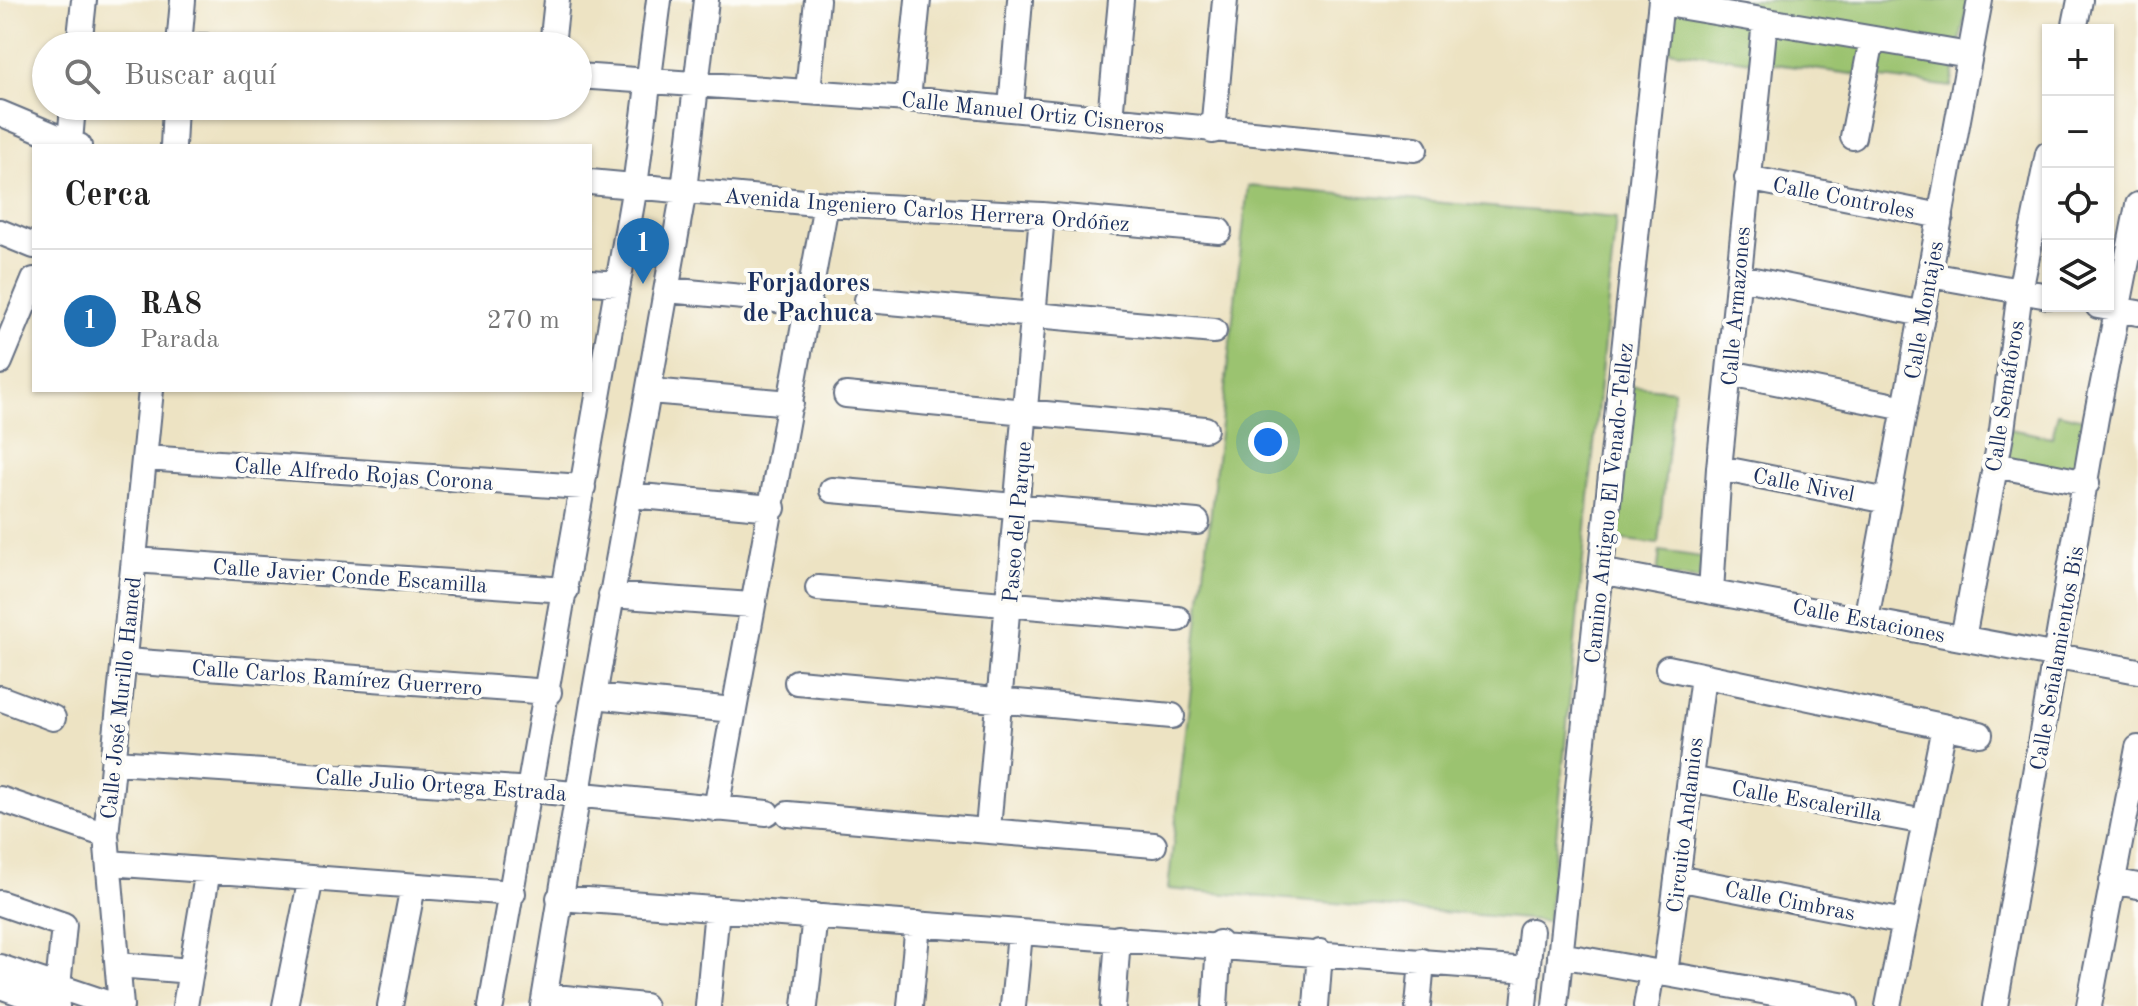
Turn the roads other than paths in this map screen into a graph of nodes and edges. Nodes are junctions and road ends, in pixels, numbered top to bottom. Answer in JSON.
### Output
{"nodes":[{"id":1,"x":84,"y":0,"type":"edge"},
{"id":2,"x":183,"y":0,"type":"edge"},
{"id":3,"x":557,"y":0,"type":"edge"},
{"id":4,"x":659,"y":0,"type":"edge"},
{"id":5,"x":706,"y":0,"type":"edge"},
{"id":6,"x":817,"y":0,"type":"edge"},
{"id":7,"x":918,"y":0,"type":"edge"},
{"id":8,"x":1020,"y":0,"type":"edge"},
{"id":9,"x":1121,"y":0,"type":"edge"},
{"id":10,"x":1225,"y":0,"type":"edge"},
{"id":11,"x":1980,"y":0,"type":"edge"},
{"id":12,"x":2080,"y":0,"type":"edge"},
{"id":13,"x":1661,"y":2,"type":"edge"},
{"id":14,"x":1765,"y":21,"type":"junction"},
{"id":15,"x":2075,"y":24,"type":"edge"},
{"id":16,"x":81,"y":32,"type":"edge"},
{"id":17,"x":180,"y":32,"type":"edge"},
{"id":18,"x":554,"y":32,"type":"edge"},
{"id":19,"x":1872,"y":39,"type":"junction"},
{"id":20,"x":1969,"y":55,"type":"junction"},
{"id":21,"x":592,"y":77,"type":"edge"},
{"id":22,"x":651,"y":81,"type":"junction"},
{"id":23,"x":698,"y":84,"type":"junction"},
{"id":24,"x":808,"y":91,"type":"junction"},
{"id":25,"x":908,"y":99,"type":"junction"},
{"id":26,"x":1011,"y":108,"type":"junction"},
{"id":27,"x":0,"y":113,"type":"edge"},
{"id":28,"x":1110,"y":118,"type":"junction"},
{"id":29,"x":74,"y":120,"type":"edge"},
{"id":30,"x":174,"y":120,"type":"edge"},
{"id":31,"x":1213,"y":131,"type":"junction"},
{"id":32,"x":1853,"y":137,"type":"dead end"},
{"id":33,"x":75,"y":144,"type":"edge"},
{"id":34,"x":173,"y":144,"type":"edge"},
{"id":35,"x":1415,"y":149,"type":"dead end"},
{"id":36,"x":2045,"y":168,"type":"edge"},
{"id":37,"x":1747,"y":178,"type":"junction"},
{"id":38,"x":592,"y":182,"type":"edge"},
{"id":39,"x":635,"y":186,"type":"junction"},
{"id":40,"x":684,"y":190,"type":"junction"},
{"id":41,"x":826,"y":204,"type":"junction"},
{"id":42,"x":2138,"y":205,"type":"edge"},
{"id":43,"x":1042,"y":215,"type":"junction"},
{"id":44,"x":1941,"y":216,"type":"junction"},
{"id":45,"x":1219,"y":231,"type":"dead end"},
{"id":46,"x":0,"y":232,"type":"edge"},
{"id":47,"x":32,"y":245,"type":"edge"},
{"id":48,"x":1930,"y":275,"type":"junction"},
{"id":49,"x":1739,"y":277,"type":"junction"},
{"id":50,"x":592,"y":282,"type":"edge"},
{"id":51,"x":32,"y":284,"type":"edge"},
{"id":52,"x":618,"y":284,"type":"junction"},
{"id":53,"x":667,"y":290,"type":"junction"},
{"id":54,"x":2020,"y":291,"type":"junction"},
{"id":55,"x":2042,"y":295,"type":"edge"},
{"id":56,"x":867,"y":300,"type":"dead end"},
{"id":57,"x":809,"y":303,"type":"junction"},
{"id":58,"x":2118,"y":310,"type":"edge"},
{"id":59,"x":1033,"y":313,"type":"junction"},
{"id":60,"x":1923,"y":314,"type":"junction"},
{"id":61,"x":1214,"y":331,"type":"dead end"},
{"id":62,"x":1,"y":354,"type":"edge"},
{"id":63,"x":1730,"y":373,"type":"junction"},
{"id":64,"x":595,"y":389,"type":"edge"},
{"id":65,"x":650,"y":391,"type":"junction"},
{"id":66,"x":151,"y":392,"type":"edge"},
{"id":67,"x":846,"y":395,"type":"dead end"},
{"id":68,"x":791,"y":403,"type":"junction"},
{"id":69,"x":1905,"y":408,"type":"junction"},
{"id":70,"x":1025,"y":409,"type":"junction"},
{"id":71,"x":1205,"y":429,"type":"dead end"},
{"id":72,"x":145,"y":458,"type":"junction"},
{"id":73,"x":1995,"y":465,"type":"junction"},
{"id":74,"x":1719,"y":468,"type":"junction"},
{"id":75,"x":2087,"y":483,"type":"junction"},
{"id":76,"x":583,"y":487,"type":"junction"},
{"id":77,"x":832,"y":490,"type":"dead end"},
{"id":78,"x":630,"y":495,"type":"junction"},
{"id":79,"x":1888,"y":501,"type":"junction"},
{"id":80,"x":1018,"y":506,"type":"junction"},
{"id":81,"x":773,"y":508,"type":"junction"},
{"id":82,"x":1197,"y":522,"type":"dead end"},
{"id":83,"x":134,"y":560,"type":"junction"},
{"id":84,"x":1600,"y":571,"type":"junction"},
{"id":85,"x":818,"y":588,"type":"dead end"},
{"id":86,"x":566,"y":590,"type":"junction"},
{"id":87,"x":1711,"y":591,"type":"junction"},
{"id":88,"x":611,"y":595,"type":"junction"},
{"id":89,"x":1009,"y":604,"type":"junction"},
{"id":90,"x":751,"y":605,"type":"junction"},
{"id":91,"x":1178,"y":619,"type":"dead end"},
{"id":92,"x":1866,"y":620,"type":"junction"},
{"id":93,"x":1963,"y":638,"type":"junction"},
{"id":94,"x":2056,"y":655,"type":"junction"},
{"id":95,"x":126,"y":661,"type":"junction"},
{"id":96,"x":1668,"y":668,"type":"dead end"},
{"id":97,"x":2138,"y":671,"type":"edge"},
{"id":98,"x":1703,"y":676,"type":"junction"},
{"id":99,"x":797,"y":682,"type":"dead end"},
{"id":100,"x":549,"y":692,"type":"junction"},
{"id":101,"x":594,"y":696,"type":"junction"},
{"id":102,"x":0,"y":698,"type":"edge"},
{"id":103,"x":1000,"y":701,"type":"junction"},
{"id":104,"x":733,"y":710,"type":"junction"},
{"id":105,"x":1172,"y":716,"type":"dead end"},
{"id":106,"x":53,"y":718,"type":"dead end"},
{"id":107,"x":1944,"y":727,"type":"junction"},
{"id":108,"x":1980,"y":734,"type":"dead end"},
{"id":109,"x":2138,"y":748,"type":"edge"},
{"id":110,"x":115,"y":762,"type":"junction"},
{"id":111,"x":1690,"y":779,"type":"junction"},
{"id":112,"x":2134,"y":787,"type":"edge"},
{"id":113,"x":532,"y":790,"type":"junction"},
{"id":114,"x":578,"y":794,"type":"junction"},
{"id":115,"x":0,"y":799,"type":"edge"},
{"id":116,"x":716,"y":809,"type":"junction"},
{"id":117,"x":1925,"y":822,"type":"junction"},
{"id":118,"x":988,"y":829,"type":"junction"},
{"id":119,"x":106,"y":835,"type":"junction"},
{"id":120,"x":1154,"y":845,"type":"dead end"},
{"id":121,"x":109,"y":863,"type":"junction"},
{"id":122,"x":208,"y":870,"type":"junction"},
{"id":123,"x":311,"y":878,"type":"junction"},
{"id":124,"x":1677,"y":878,"type":"junction"},
{"id":125,"x":2112,"y":881,"type":"junction"},
{"id":126,"x":413,"y":886,"type":"junction"},
{"id":127,"x":2138,"y":886,"type":"edge"},
{"id":128,"x":513,"y":893,"type":"junction"},
{"id":129,"x":559,"y":898,"type":"junction"},
{"id":130,"x":0,"y":903,"type":"edge"},
{"id":131,"x":717,"y":909,"type":"junction"},
{"id":132,"x":815,"y":916,"type":"junction"},
{"id":133,"x":1904,"y":922,"type":"junction"},
{"id":134,"x":918,"y":924,"type":"junction"},
{"id":135,"x":1531,"y":931,"type":"dead end"},
{"id":136,"x":1020,"y":933,"type":"junction"},
{"id":137,"x":1118,"y":938,"type":"junction"},
{"id":138,"x":1219,"y":943,"type":"junction"},
{"id":139,"x":1320,"y":952,"type":"junction"},
{"id":140,"x":1560,"y":955,"type":"junction"},
{"id":141,"x":1422,"y":961,"type":"junction"},
{"id":142,"x":118,"y":965,"type":"junction"},
{"id":143,"x":0,"y":967,"type":"edge"},
{"id":144,"x":1528,"y":970,"type":"junction"},
{"id":145,"x":191,"y":971,"type":"junction"},
{"id":146,"x":1659,"y":973,"type":"junction"},
{"id":147,"x":0,"y":986,"type":"edge"},
{"id":148,"x":1751,"y":998,"type":"edge"},
{"id":149,"x":55,"y":1001,"type":"edge"},
{"id":150,"x":544,"y":1001,"type":"edge"},
{"id":151,"x":118,"y":1006,"type":"edge"},
{"id":152,"x":185,"y":1006,"type":"edge"},
{"id":153,"x":285,"y":1006,"type":"edge"},
{"id":154,"x":390,"y":1006,"type":"edge"},
{"id":155,"x":491,"y":1006,"type":"edge"},
{"id":156,"x":644,"y":1006,"type":"edge"},
{"id":157,"x":708,"y":1006,"type":"edge"},
{"id":158,"x":805,"y":1006,"type":"edge"},
{"id":159,"x":910,"y":1006,"type":"edge"},
{"id":160,"x":1013,"y":1006,"type":"edge"},
{"id":161,"x":1113,"y":1006,"type":"edge"},
{"id":162,"x":1215,"y":1006,"type":"edge"},
{"id":163,"x":1316,"y":1006,"type":"edge"},
{"id":164,"x":1418,"y":1006,"type":"edge"},
{"id":165,"x":1524,"y":1006,"type":"edge"},
{"id":166,"x":1555,"y":1006,"type":"edge"},
{"id":167,"x":1646,"y":1006,"type":"edge"},
{"id":168,"x":1846,"y":1006,"type":"edge"},
{"id":169,"x":1888,"y":1006,"type":"edge"},
{"id":170,"x":1995,"y":1006,"type":"edge"},
{"id":171,"x":2089,"y":1006,"type":"edge"}],
"edges":[{"from":1,"to":16,"type":"street"},
{"from":2,"to":17,"type":"street"},
{"from":3,"to":18,"type":"street"},
{"from":4,"to":22,"type":"street"},
{"from":5,"to":23,"type":"street"},
{"from":6,"to":24,"type":"street"},
{"from":7,"to":25,"type":"street"},
{"from":8,"to":26,"type":"street"},
{"from":9,"to":28,"type":"street"},
{"from":10,"to":31,"type":"street"},
{"from":11,"to":20,"type":"street","name":"Calle Montajes"},
{"from":12,"to":15,"type":"street"},
{"from":13,"to":14,"type":"street"},
{"from":13,"to":84,"type":"street","name":"Camino Antiguo El Venado-Tellez"},
{"from":14,"to":19,"type":"street"},
{"from":14,"to":37,"type":"street","name":"Calle Armazones"},
{"from":19,"to":20,"type":"street"},
{"from":19,"to":32,"type":"street"},
{"from":20,"to":44,"type":"street","name":"Calle Montajes"},
{"from":21,"to":22,"type":"street","name":"Calle Manuel Ortiz Cisneros"},
{"from":22,"to":23,"type":"street","name":"Calle Manuel Ortiz Cisneros"},
{"from":22,"to":39,"type":"street"},
{"from":23,"to":24,"type":"street","name":"Calle Manuel Ortiz Cisneros"},
{"from":23,"to":40,"type":"street"},
{"from":24,"to":25,"type":"street","name":"Calle Manuel Ortiz Cisneros"},
{"from":25,"to":26,"type":"street","name":"Calle Manuel Ortiz Cisneros"},
{"from":26,"to":28,"type":"street","name":"Calle Manuel Ortiz Cisneros"},
{"from":27,"to":33,"type":"street"},
{"from":28,"to":31,"type":"street","name":"Calle Manuel Ortiz Cisneros"},
{"from":29,"to":33,"type":"street"},
{"from":30,"to":34,"type":"street"},
{"from":31,"to":35,"type":"street","name":"Calle Manuel Ortiz Cisneros"},
{"from":36,"to":54,"type":"street","name":"Calle Semáforos"},
{"from":37,"to":44,"type":"street","name":"Calle Controles"},
{"from":37,"to":49,"type":"street","name":"Calle Armazones"},
{"from":38,"to":39,"type":"street","name":"Avenida Ingeniero Carlos Herrera Ordóñez"},
{"from":39,"to":40,"type":"street","name":"Avenida Ingeniero Carlos Herrera Ordóñez"},
{"from":39,"to":52,"type":"street"},
{"from":40,"to":41,"type":"street","name":"Avenida Ingeniero Carlos Herrera Ordóñez"},
{"from":40,"to":53,"type":"street"},
{"from":41,"to":43,"type":"street","name":"Avenida Ingeniero Carlos Herrera Ordóñez"},
{"from":41,"to":57,"type":"street"},
{"from":42,"to":58,"type":"street","name":"Calle Señalamientos Bis"},
{"from":43,"to":45,"type":"street","name":"Avenida Ingeniero Carlos Herrera Ordóñez"},
{"from":43,"to":59,"type":"street","name":"Paseo del Parque"},
{"from":44,"to":48,"type":"street","name":"Calle Montajes"},
{"from":46,"to":47,"type":"street"},
{"from":48,"to":54,"type":"street"},
{"from":48,"to":60,"type":"street","name":"Calle Montajes"},
{"from":49,"to":60,"type":"street"},
{"from":49,"to":63,"type":"street","name":"Calle Armazones"},
{"from":50,"to":52,"type":"street"},
{"from":51,"to":62,"type":"street"},
{"from":52,"to":64,"type":"street"},
{"from":53,"to":57,"type":"street"},
{"from":53,"to":65,"type":"street"},
{"from":54,"to":55,"type":"street"},
{"from":54,"to":73,"type":"street","name":"Calle Semáforos"},
{"from":56,"to":59,"type":"street"},
{"from":57,"to":68,"type":"street"},
{"from":58,"to":75,"type":"street","name":"Calle Señalamientos Bis"},
{"from":59,"to":61,"type":"street"},
{"from":59,"to":70,"type":"street","name":"Paseo del Parque"},
{"from":60,"to":69,"type":"street","name":"Calle Montajes"},
{"from":63,"to":69,"type":"street"},
{"from":63,"to":74,"type":"street","name":"Calle Armazones"},
{"from":64,"to":76,"type":"street"},
{"from":65,"to":68,"type":"street"},
{"from":65,"to":78,"type":"street"},
{"from":66,"to":72,"type":"street","name":"Calle José Murillo Hamed"},
{"from":67,"to":70,"type":"street"},
{"from":68,"to":81,"type":"street"},
{"from":69,"to":79,"type":"street","name":"Calle Montajes"},
{"from":70,"to":71,"type":"street"},
{"from":70,"to":80,"type":"street","name":"Paseo del Parque"},
{"from":72,"to":76,"type":"street","name":"Calle Alfredo Rojas Corona"},
{"from":72,"to":83,"type":"street","name":"Calle José Murillo Hamed"},
{"from":73,"to":75,"type":"street"},
{"from":73,"to":93,"type":"street","name":"Calle Semáforos"},
{"from":74,"to":79,"type":"street","name":"Calle Nivel"},
{"from":74,"to":87,"type":"street","name":"Calle Armazones"},
{"from":75,"to":94,"type":"street","name":"Calle Señalamientos Bis"},
{"from":76,"to":86,"type":"street"},
{"from":77,"to":80,"type":"street"},
{"from":78,"to":81,"type":"street"},
{"from":78,"to":88,"type":"street"},
{"from":79,"to":92,"type":"street","name":"Calle Montajes"},
{"from":80,"to":82,"type":"street"},
{"from":80,"to":89,"type":"street","name":"Paseo del Parque"},
{"from":81,"to":90,"type":"street"},
{"from":83,"to":86,"type":"street","name":"Calle Javier Conde Escamilla"},
{"from":83,"to":95,"type":"street","name":"Calle José Murillo Hamed"},
{"from":84,"to":87,"type":"street","name":"Calle Estaciones"},
{"from":84,"to":140,"type":"street","name":"Camino Antiguo El Venado-Tellez"},
{"from":85,"to":89,"type":"street"},
{"from":86,"to":100,"type":"street"},
{"from":87,"to":92,"type":"street","name":"Calle Estaciones"},
{"from":88,"to":90,"type":"street"},
{"from":88,"to":101,"type":"street"},
{"from":89,"to":91,"type":"street"},
{"from":89,"to":103,"type":"street","name":"Paseo del Parque"},
{"from":90,"to":104,"type":"street"},
{"from":92,"to":93,"type":"street","name":"Calle Estaciones"},
{"from":93,"to":94,"type":"street","name":"Calle Estaciones"},
{"from":94,"to":97,"type":"street","name":"Calle Estaciones"},
{"from":94,"to":170,"type":"street","name":"Calle Señalamientos Bis"},
{"from":95,"to":100,"type":"street","name":"Calle Carlos Ramírez Guerrero"},
{"from":95,"to":110,"type":"street","name":"Calle José Murillo Hamed"},
{"from":96,"to":98,"type":"street"},
{"from":98,"to":107,"type":"street"},
{"from":98,"to":111,"type":"street","name":"Circuito Andamios"},
{"from":99,"to":103,"type":"street"},
{"from":100,"to":113,"type":"street"},
{"from":101,"to":104,"type":"street"},
{"from":101,"to":114,"type":"street"},
{"from":102,"to":106,"type":"street"},
{"from":103,"to":105,"type":"street"},
{"from":103,"to":118,"type":"street","name":"Paseo del Parque"},
{"from":104,"to":116,"type":"street"},
{"from":107,"to":108,"type":"street"},
{"from":107,"to":117,"type":"street"},
{"from":109,"to":112,"type":"street"},
{"from":110,"to":113,"type":"street","name":"Calle Julio Ortega Estrada"},
{"from":110,"to":119,"type":"street","name":"Calle José Murillo Hamed"},
{"from":111,"to":117,"type":"street","name":"Calle Escalerilla"},
{"from":111,"to":124,"type":"street","name":"Circuito Andamios"},
{"from":112,"to":125,"type":"street"},
{"from":113,"to":114,"type":"street","name":"Calle Julio Ortega Estrada"},
{"from":113,"to":128,"type":"street"},
{"from":114,"to":116,"type":"street","name":"Calle Julio Ortega Estrada"},
{"from":114,"to":129,"type":"street"},
{"from":115,"to":119,"type":"street"},
{"from":116,"to":118,"type":"street","name":"Calle Julio Ortega Estrada"},
{"from":117,"to":133,"type":"street"},
{"from":118,"to":120,"type":"street","name":"Calle Julio Ortega Estrada"},
{"from":119,"to":121,"type":"street","name":"Calle José Murillo Hamed"},
{"from":121,"to":122,"type":"street"},
{"from":121,"to":142,"type":"street","name":"Calle José Murillo Hamed"},
{"from":122,"to":123,"type":"street"},
{"from":122,"to":145,"type":"street"},
{"from":123,"to":126,"type":"street"},
{"from":123,"to":153,"type":"street"},
{"from":124,"to":133,"type":"street","name":"Calle Cimbras"},
{"from":124,"to":146,"type":"street","name":"Circuito Andamios"},
{"from":125,"to":127,"type":"street"},
{"from":125,"to":171,"type":"street"},
{"from":126,"to":128,"type":"street"},
{"from":126,"to":154,"type":"street"},
{"from":128,"to":155,"type":"street"},
{"from":129,"to":131,"type":"street"},
{"from":129,"to":150,"type":"street"},
{"from":130,"to":149,"type":"street"},
{"from":131,"to":132,"type":"street"},
{"from":131,"to":157,"type":"street"},
{"from":132,"to":134,"type":"street"},
{"from":132,"to":158,"type":"street"},
{"from":133,"to":169,"type":"street"},
{"from":134,"to":136,"type":"street"},
{"from":134,"to":159,"type":"street"},
{"from":135,"to":144,"type":"street"},
{"from":136,"to":137,"type":"street"},
{"from":136,"to":160,"type":"street"},
{"from":137,"to":138,"type":"street"},
{"from":137,"to":161,"type":"street"},
{"from":138,"to":139,"type":"street"},
{"from":138,"to":162,"type":"street"},
{"from":139,"to":141,"type":"street"},
{"from":139,"to":163,"type":"street"},
{"from":140,"to":146,"type":"street"},
{"from":140,"to":166,"type":"street","name":"Camino Antiguo El Venado-Tellez"},
{"from":141,"to":144,"type":"street"},
{"from":141,"to":164,"type":"street"},
{"from":142,"to":145,"type":"street"},
{"from":142,"to":151,"type":"street","name":"Calle José Murillo Hamed"},
{"from":143,"to":149,"type":"street"},
{"from":144,"to":165,"type":"street"},
{"from":145,"to":152,"type":"street"},
{"from":146,"to":148,"type":"street"},
{"from":146,"to":167,"type":"street","name":"Circuito Andamios"},
{"from":147,"to":149,"type":"street"},
{"from":148,"to":168,"type":"street"},
{"from":149,"to":151,"type":"street"},
{"from":150,"to":156,"type":"street"}]}
